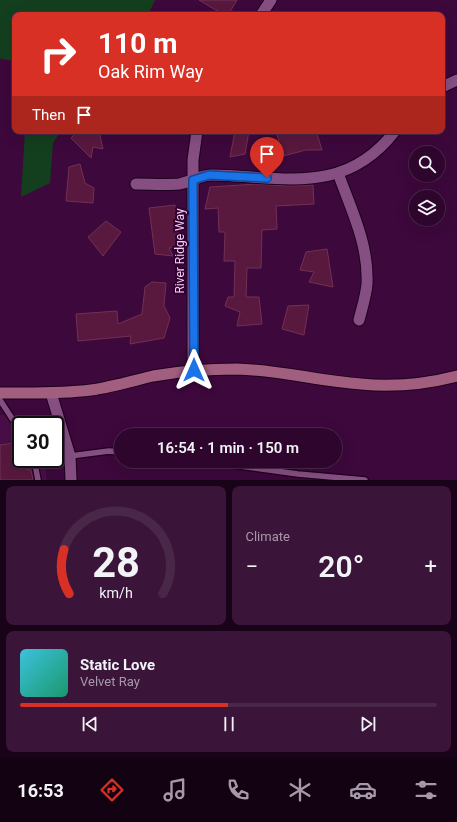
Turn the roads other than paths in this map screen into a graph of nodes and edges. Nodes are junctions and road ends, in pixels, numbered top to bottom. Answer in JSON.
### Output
{"nodes":[{"id":1,"x":271,"y":0,"type":"edge"},
{"id":2,"x":263,"y":12,"type":"edge"},
{"id":3,"x":457,"y":80,"type":"edge"},
{"id":4,"x":445,"y":86,"type":"edge"},
{"id":5,"x":197,"y":134,"type":"edge"},
{"id":6,"x":392,"y":134,"type":"edge"},
{"id":7,"x":338,"y":173,"type":"junction"},
{"id":8,"x":193,"y":180,"type":"junction"},
{"id":9,"x":136,"y":184,"type":"dead end"},
{"id":10,"x":359,"y":320,"type":"dead end"},
{"id":11,"x":194,"y":370,"type":"junction"},
{"id":12,"x":457,"y":376,"type":"edge"},
{"id":13,"x":0,"y":393,"type":"edge"},
{"id":14,"x":50,"y":394,"type":"junction"},
{"id":15,"x":0,"y":400,"type":"edge"},
{"id":16,"x":12,"y":418,"type":"edge"},
{"id":17,"x":114,"y":451,"type":"edge"},
{"id":18,"x":70,"y":456,"type":"junction"},
{"id":19,"x":36,"y":468,"type":"edge"},
{"id":20,"x":255,"y":468,"type":"edge"},
{"id":21,"x":38,"y":480,"type":"edge"},
{"id":22,"x":71,"y":480,"type":"edge"},
{"id":23,"x":365,"y":480,"type":"edge"}],
"edges":[{"from":1,"to":2,"type":"street"},
{"from":3,"to":4,"type":"street"},
{"from":5,"to":8,"type":"street","name":"River Ridge Way"},
{"from":6,"to":7,"type":"street"},
{"from":7,"to":8,"type":"street"},
{"from":7,"to":10,"type":"street"},
{"from":8,"to":9,"type":"street"},
{"from":8,"to":11,"type":"street","name":"River Ridge Way"},
{"from":11,"to":12,"type":"main road"},
{"from":11,"to":14,"type":"main road"},
{"from":13,"to":14,"type":"main road"},
{"from":14,"to":18,"type":"street"},
{"from":15,"to":16,"type":"lane"},
{"from":17,"to":18,"type":"lane"},
{"from":18,"to":22,"type":"street"},
{"from":19,"to":21,"type":"lane"},
{"from":20,"to":23,"type":"lane"}]}
